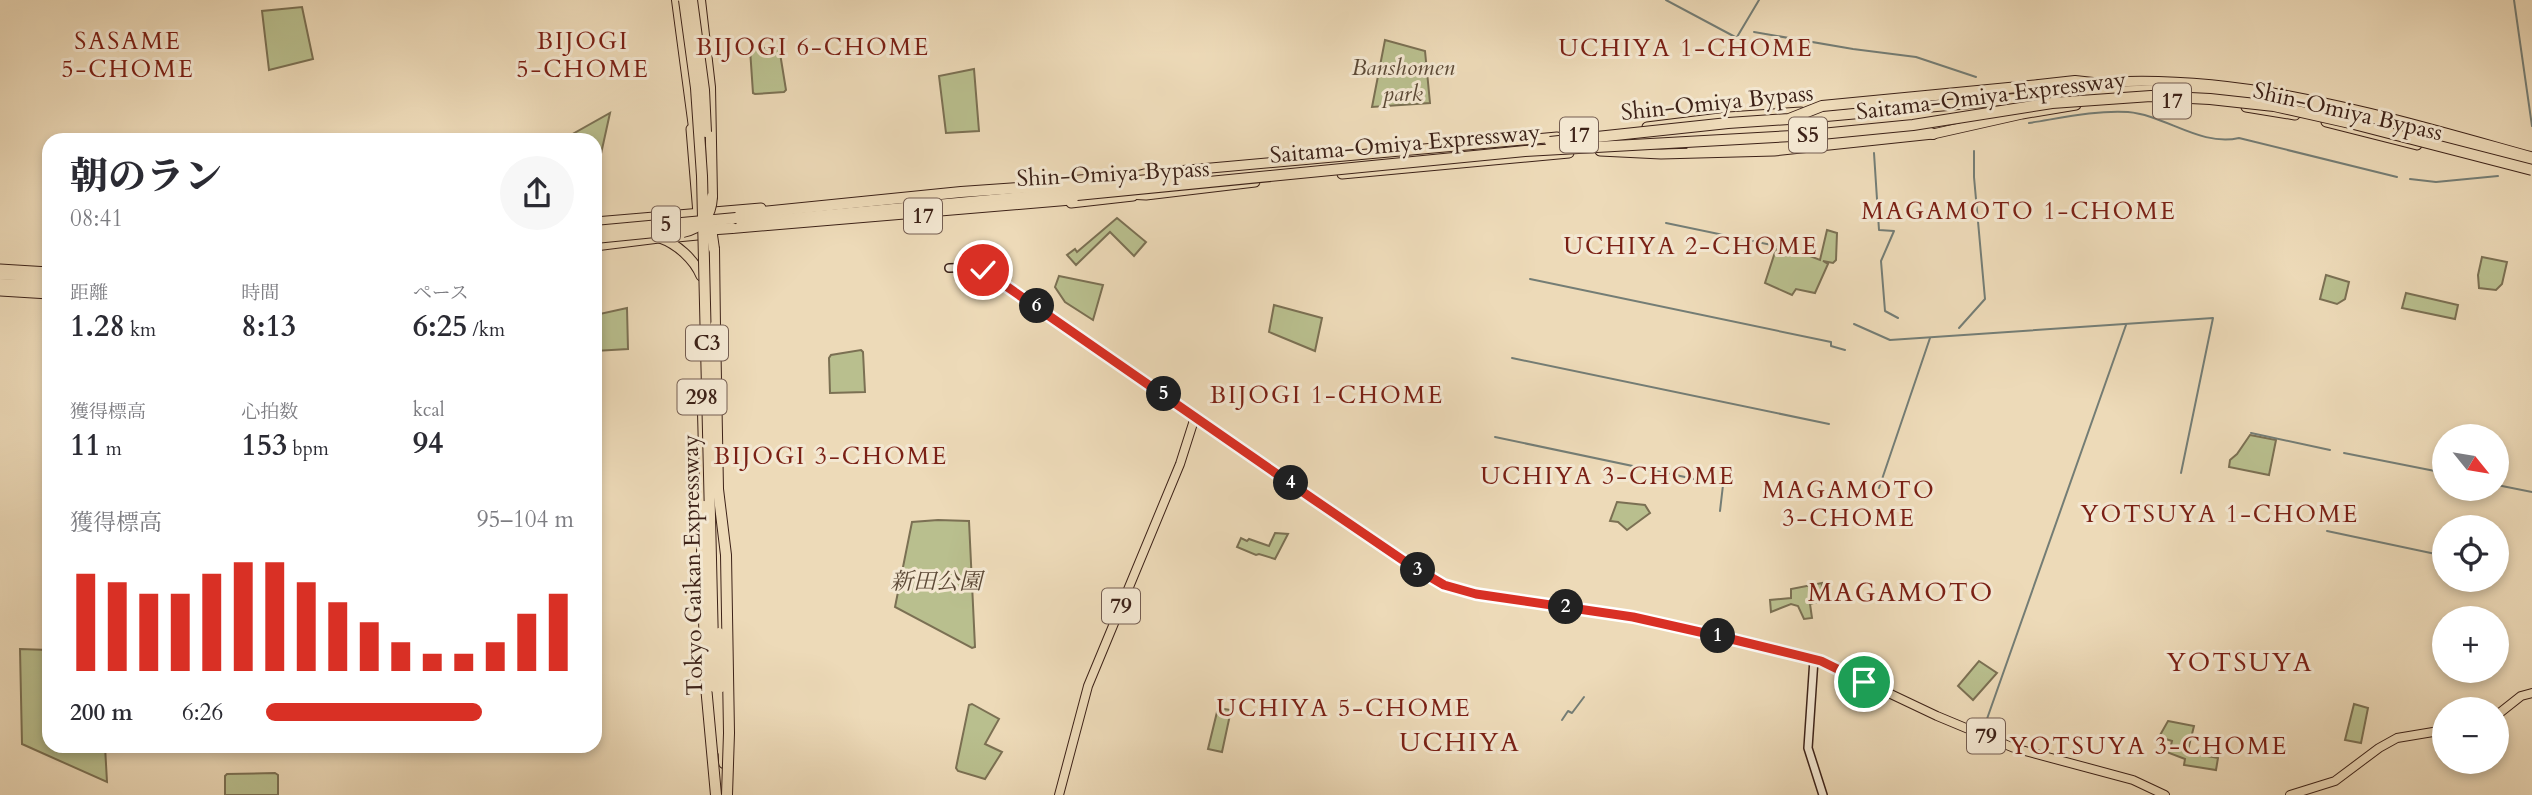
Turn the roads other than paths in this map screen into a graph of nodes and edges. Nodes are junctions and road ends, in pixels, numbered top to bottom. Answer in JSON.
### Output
{"nodes":[{"id":1,"x":675,"y":0,"type":"edge"},
{"id":2,"x":684,"y":0,"type":"edge"},
{"id":3,"x":692,"y":0,"type":"edge"},
{"id":4,"x":702,"y":0,"type":"edge"},
{"id":5,"x":2093,"y":83,"type":"junction"},
{"id":6,"x":1789,"y":119,"type":"junction"},
{"id":7,"x":1933,"y":134,"type":"junction"},
{"id":8,"x":1655,"y":144,"type":"junction"},
{"id":9,"x":2532,"y":159,"type":"edge"},
{"id":10,"x":2532,"y":172,"type":"edge"},
{"id":11,"x":1144,"y":174,"type":"junction"},
{"id":12,"x":1194,"y":179,"type":"junction"},
{"id":13,"x":1146,"y":195,"type":"junction"},
{"id":14,"x":712,"y":197,"type":"junction"},
{"id":15,"x":700,"y":199,"type":"junction"},
{"id":16,"x":734,"y":221,"type":"junction"},
{"id":17,"x":708,"y":223,"type":"junction"},
{"id":18,"x":680,"y":225,"type":"junction"},
{"id":19,"x":602,"y":233,"type":"edge"},
{"id":20,"x":602,"y":233,"type":"edge"},
{"id":21,"x":602,"y":233,"type":"edge"},
{"id":22,"x":602,"y":234,"type":"edge"},
{"id":23,"x":660,"y":238,"type":"junction"},
{"id":24,"x":708,"y":249,"type":"junction"},
{"id":25,"x":949,"y":268,"type":"dead end"},
{"id":26,"x":0,"y":269,"type":"edge"},
{"id":27,"x":0,"y":274,"type":"edge"},
{"id":28,"x":701,"y":276,"type":"junction"},
{"id":29,"x":42,"y":279,"type":"edge"},
{"id":30,"x":42,"y":279,"type":"edge"},
{"id":31,"x":42,"y":280,"type":"edge"},
{"id":32,"x":0,"y":284,"type":"edge"},
{"id":33,"x":0,"y":291,"type":"edge"},
{"id":34,"x":42,"y":294,"type":"edge"},
{"id":35,"x":1195,"y":417,"type":"junction"},
{"id":36,"x":1814,"y":659,"type":"junction"},
{"id":37,"x":2532,"y":693,"type":"edge"},
{"id":38,"x":2509,"y":706,"type":"edge"},
{"id":39,"x":2432,"y":732,"type":"edge"},
{"id":40,"x":716,"y":795,"type":"edge"},
{"id":41,"x":727,"y":795,"type":"edge"},
{"id":42,"x":1059,"y":795,"type":"edge"},
{"id":43,"x":1823,"y":795,"type":"edge"},
{"id":44,"x":2165,"y":795,"type":"edge"},
{"id":45,"x":2290,"y":795,"type":"edge"}],
"edges":[{"from":1,"to":15,"type":"highway","bridge":true},
{"from":1,"to":17,"type":"highway","number":"298"},
{"from":2,"to":40,"type":"highway","name":"Tokyo Gaikan Expressway","number":"C3","bridge":true},
{"from":3,"to":41,"type":"highway","name":"Tokyo Gaikan Expressway","number":"C3","bridge":true},
{"from":4,"to":14,"type":"highway","bridge":true},
{"from":4,"to":17,"type":"highway","number":"298"},
{"from":5,"to":6,"type":"highway","number":"S5","bridge":true},
{"from":5,"to":9,"type":"highway","name":"Shin-Omiya Bypass","number":"17"},
{"from":5,"to":11,"type":"highway","name":"Shin-Omiya Bypass","number":"17"},
{"from":6,"to":9,"type":"highway","name":"Saitama-Omiya Expressway","number":"S5","bridge":true},
{"from":6,"to":12,"type":"highway","name":"Saitama-Omiya Expressway","number":"S5","bridge":true},
{"from":7,"to":8,"type":"highway","number":"17","bridge":true},
{"from":7,"to":10,"type":"highway","name":"Shin-Omiya Bypass","number":"17"},
{"from":7,"to":13,"type":"highway","name":"Shin-Omiya Bypass","number":"17"},
{"from":8,"to":10,"type":"highway","name":"Saitama-Omiya Expressway","number":"S5","bridge":true},
{"from":8,"to":12,"type":"highway","name":"Saitama-Omiya Expressway","number":"S5","bridge":true},
{"from":11,"to":16,"type":"highway","name":"Shin-Omiya Bypass","number":"17"},
{"from":11,"to":17,"type":"highway","number":"17"},
{"from":12,"to":16,"type":"highway","name":"Saitama-Omiya Expressway","number":"S5","bridge":true},
{"from":13,"to":16,"type":"highway","name":"Shin-Omiya Bypass","number":"17"},
{"from":13,"to":17,"type":"highway","number":"17"},
{"from":14,"to":16,"type":"highway"},
{"from":14,"to":17,"type":"highway","bridge":true},
{"from":15,"to":17,"type":"highway","bridge":true},
{"from":15,"to":18,"type":"highway","bridge":true},
{"from":16,"to":17,"type":"highway","bridge":true},
{"from":16,"to":20,"type":"highway","number":"5","bridge":true},
{"from":16,"to":24,"type":"highway","bridge":true},
{"from":17,"to":18,"type":"highway","bridge":true},
{"from":17,"to":19,"type":"highway","number":"17"},
{"from":17,"to":23,"type":"highway","number":"17"},
{"from":17,"to":24,"type":"highway","bridge":true},
{"from":17,"to":28,"type":"highway","number":"298"},
{"from":17,"to":41,"type":"highway","number":"298"},
{"from":18,"to":21,"type":"highway","bridge":true},
{"from":18,"to":24,"type":"highway","bridge":true},
{"from":22,"to":23,"type":"highway","number":"17"},
{"from":23,"to":28,"type":"highway"},
{"from":24,"to":40,"type":"highway","bridge":true},
{"from":24,"to":41,"type":"highway","bridge":true},
{"from":25,"to":35,"type":"main road"},
{"from":26,"to":29,"type":"highway"},
{"from":27,"to":30,"type":"highway"},
{"from":28,"to":40,"type":"highway","number":"298"},
{"from":31,"to":32,"type":"highway"},
{"from":33,"to":34,"type":"highway"},
{"from":35,"to":36,"type":"main road","number":"79"},
{"from":35,"to":42,"type":"main road","number":"79"},
{"from":36,"to":43,"type":"main road"},
{"from":36,"to":44,"type":"main road","number":"79"},
{"from":37,"to":38,"type":"main road"},
{"from":39,"to":45,"type":"main road"}]}
